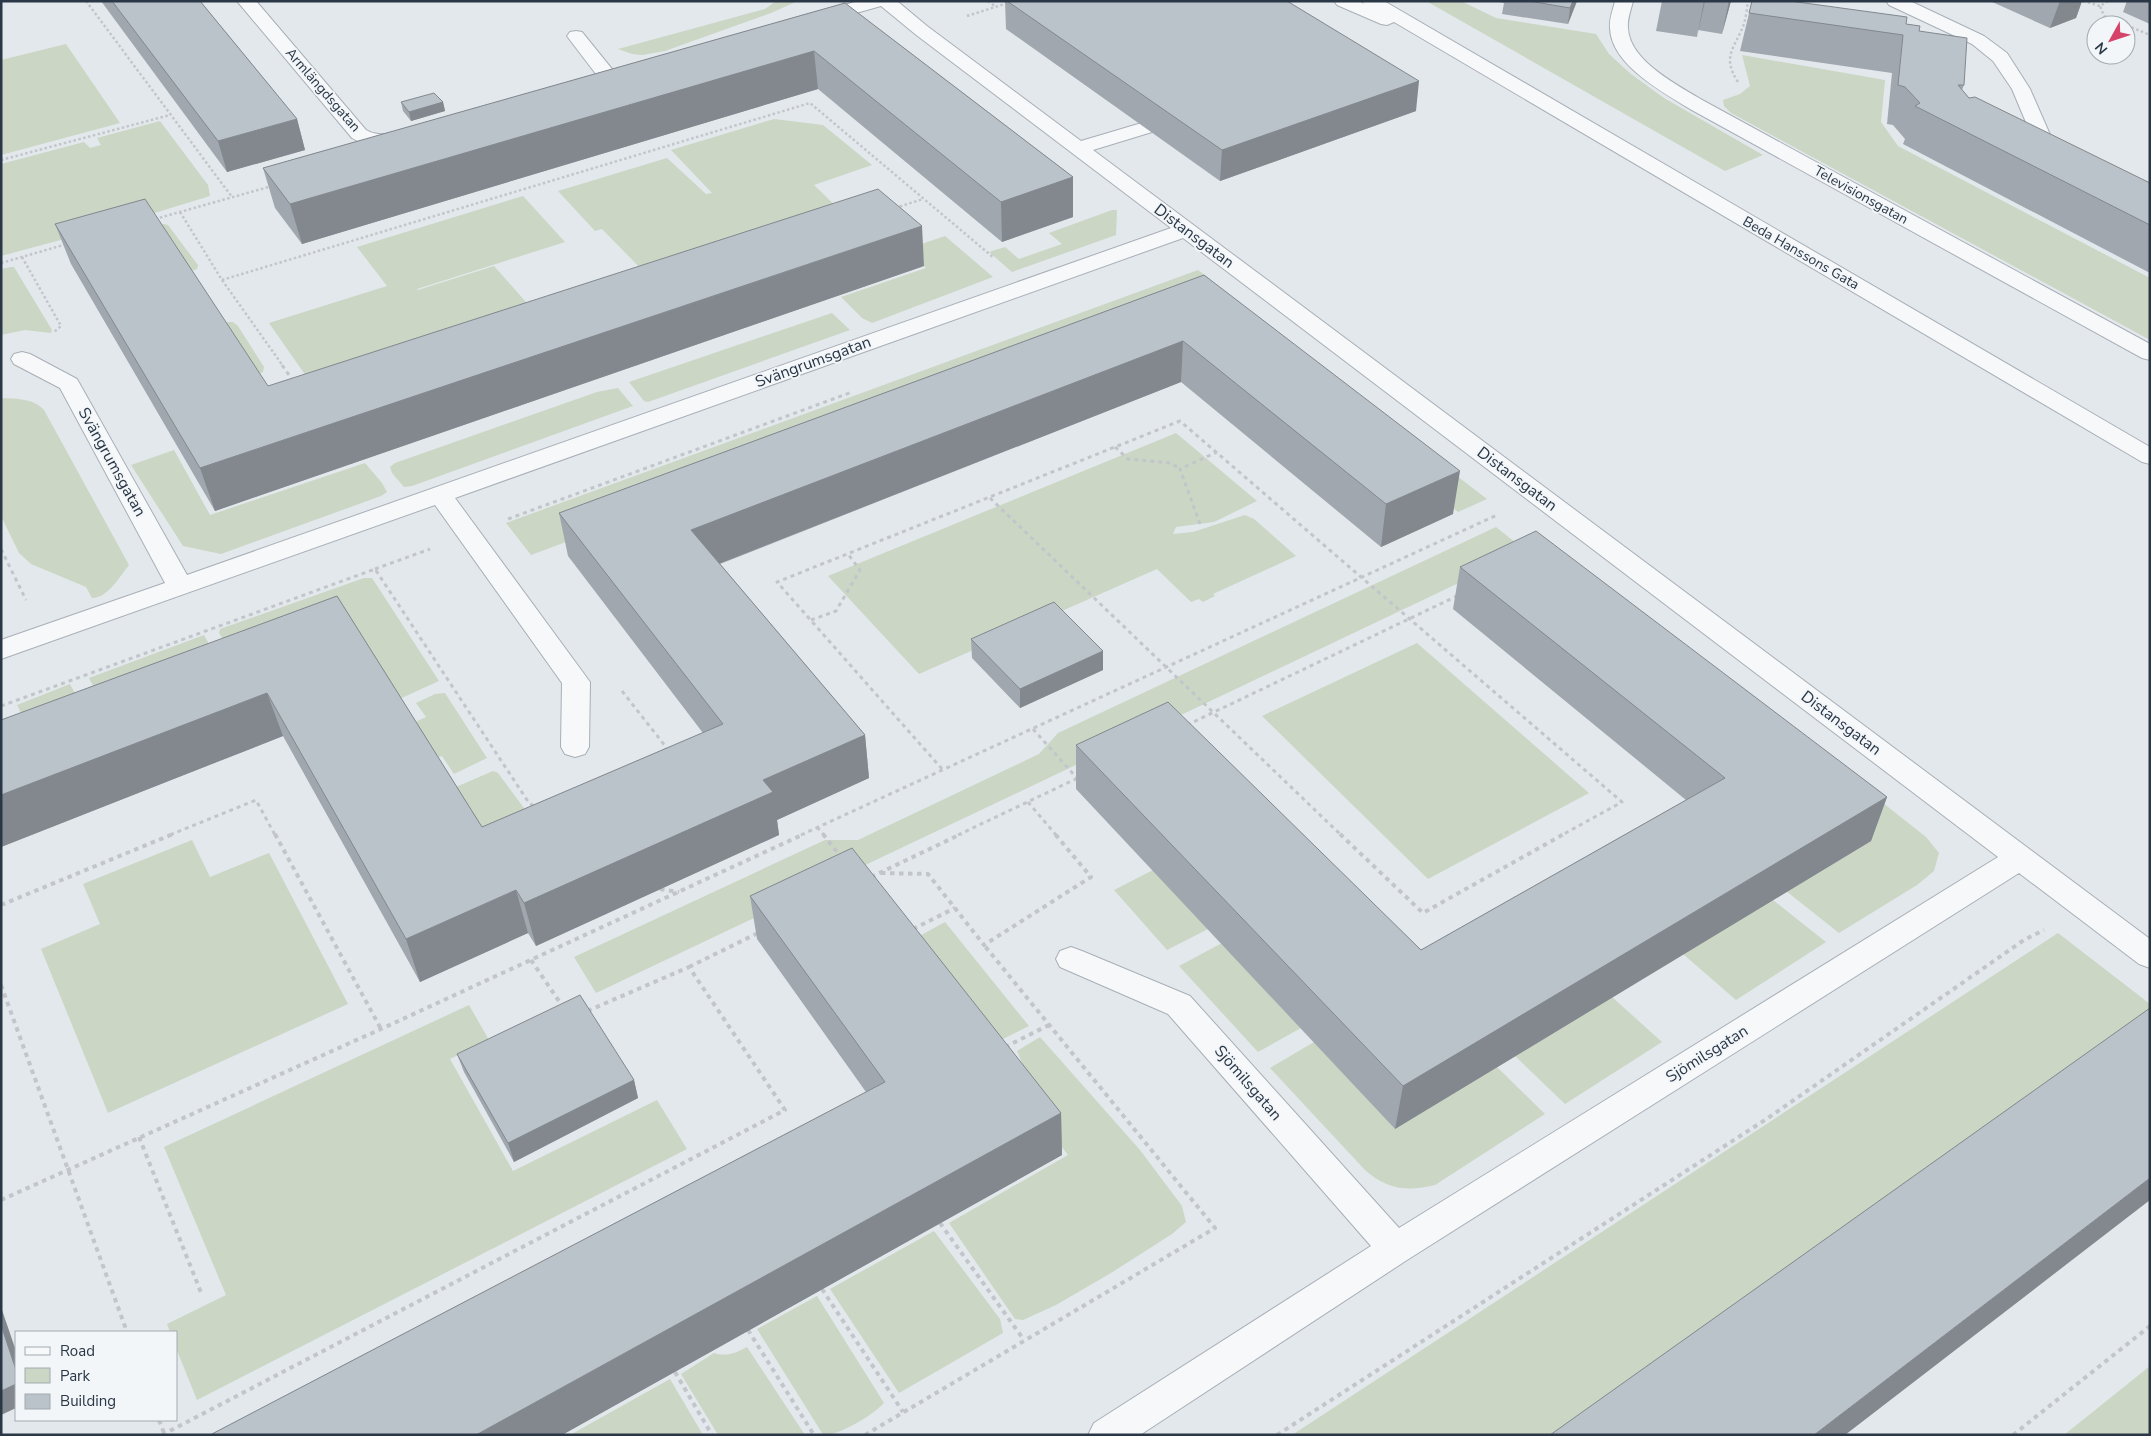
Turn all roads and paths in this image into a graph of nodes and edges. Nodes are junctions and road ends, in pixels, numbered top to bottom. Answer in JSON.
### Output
{"nodes":[{"id":1,"x":86,"y":1,"type":"edge"},
{"id":2,"x":246,"y":1,"type":"edge"},
{"id":3,"x":878,"y":1,"type":"edge"},
{"id":4,"x":886,"y":1,"type":"edge"},
{"id":5,"x":988,"y":1,"type":"edge"},
{"id":6,"x":1343,"y":1,"type":"edge"},
{"id":7,"x":1371,"y":1,"type":"edge"},
{"id":8,"x":1624,"y":1,"type":"edge"},
{"id":9,"x":1748,"y":1,"type":"edge"},
{"id":10,"x":1895,"y":1,"type":"edge"},
{"id":11,"x":2083,"y":1,"type":"edge"},
{"id":12,"x":2108,"y":1,"type":"edge"},
{"id":13,"x":2100,"y":6,"type":"junction"},
{"id":14,"x":997,"y":7,"type":"dead end"},
{"id":15,"x":800,"y":24,"type":"edge"},
{"id":16,"x":2150,"y":35,"type":"edge"},
{"id":17,"x":576,"y":36,"type":"dead end"},
{"id":18,"x":1452,"y":49,"type":"junction"},
{"id":19,"x":628,"y":73,"type":"edge"},
{"id":20,"x":609,"y":78,"type":"junction"},
{"id":21,"x":590,"y":84,"type":"edge"},
{"id":22,"x":1697,"y":105,"type":"junction"},
{"id":23,"x":170,"y":115,"type":"junction"},
{"id":24,"x":1145,"y":128,"type":"edge"},
{"id":25,"x":418,"y":134,"type":"edge"},
{"id":26,"x":1078,"y":148,"type":"junction"},
{"id":27,"x":1,"y":160,"type":"edge"},
{"id":28,"x":2075,"y":163,"type":"edge"},
{"id":29,"x":278,"y":184,"type":"edge"},
{"id":30,"x":232,"y":197,"type":"junction"},
{"id":31,"x":923,"y":198,"type":"junction"},
{"id":32,"x":895,"y":208,"type":"edge"},
{"id":33,"x":180,"y":212,"type":"junction"},
{"id":34,"x":152,"y":220,"type":"edge"},
{"id":35,"x":1186,"y":230,"type":"junction"},
{"id":36,"x":68,"y":244,"type":"edge"},
{"id":37,"x":22,"y":257,"type":"junction"},
{"id":38,"x":1,"y":263,"type":"edge"},
{"id":39,"x":222,"y":280,"type":"junction"},
{"id":40,"x":1028,"y":286,"type":"junction"},
{"id":41,"x":2150,"y":353,"type":"edge"},
{"id":42,"x":22,"y":359,"type":"joint"},
{"id":43,"x":295,"y":384,"type":"edge"},
{"id":44,"x":857,"y":390,"type":"dead end"},
{"id":45,"x":1114,"y":447,"type":"junction"},
{"id":46,"x":1217,"y":452,"type":"junction"},
{"id":47,"x":2150,"y":457,"type":"edge"},
{"id":48,"x":1180,"y":469,"type":"junction"},
{"id":49,"x":440,"y":494,"type":"junction"},
{"id":50,"x":1539,"y":496,"type":"junction"},
{"id":51,"x":990,"y":498,"type":"junction"},
{"id":52,"x":503,"y":521,"type":"dead end"},
{"id":53,"x":1200,"y":524,"type":"dead end"},
{"id":54,"x":1,"y":549,"type":"edge"},
{"id":55,"x":848,"y":554,"type":"junction"},
{"id":56,"x":1362,"y":577,"type":"junction"},
{"id":57,"x":180,"y":586,"type":"junction"},
{"id":58,"x":1464,"y":593,"type":"edge"},
{"id":59,"x":1410,"y":619,"type":"junction"},
{"id":60,"x":811,"y":620,"type":"junction"},
{"id":61,"x":42,"y":636,"type":"junction"},
{"id":62,"x":1,"y":650,"type":"edge"},
{"id":63,"x":1166,"y":667,"type":"junction"},
{"id":64,"x":618,"y":686,"type":"dead end"},
{"id":65,"x":1,"y":706,"type":"edge"},
{"id":66,"x":1212,"y":713,"type":"junction"},
{"id":67,"x":1185,"y":726,"type":"edge"},
{"id":68,"x":1033,"y":729,"type":"junction"},
{"id":69,"x":575,"y":747,"type":"dead end"},
{"id":70,"x":666,"y":754,"type":"edge"},
{"id":71,"x":942,"y":769,"type":"junction"},
{"id":72,"x":1086,"y":774,"type":"edge"},
{"id":73,"x":1077,"y":778,"type":"junction"},
{"id":74,"x":1028,"y":802,"type":"junction"},
{"id":75,"x":542,"y":812,"type":"edge"},
{"id":76,"x":817,"y":828,"type":"junction"},
{"id":77,"x":2020,"y":858,"type":"junction"},
{"id":78,"x":845,"y":862,"type":"edge"},
{"id":79,"x":880,"y":873,"type":"junction"},
{"id":80,"x":867,"y":879,"type":"edge"},
{"id":81,"x":660,"y":889,"type":"edge"},
{"id":82,"x":680,"y":892,"type":"junction"},
{"id":83,"x":1,"y":905,"type":"edge"},
{"id":84,"x":955,"y":908,"type":"junction"},
{"id":85,"x":2087,"y":908,"type":"junction"},
{"id":86,"x":767,"y":928,"type":"edge"},
{"id":87,"x":911,"y":930,"type":"edge"},
{"id":88,"x":984,"y":945,"type":"junction"},
{"id":89,"x":2150,"y":956,"type":"edge"},
{"id":90,"x":1071,"y":959,"type":"dead end"},
{"id":91,"x":531,"y":960,"type":"junction"},
{"id":92,"x":689,"y":967,"type":"junction"},
{"id":93,"x":1,"y":984,"type":"edge"},
{"id":94,"x":565,"y":1010,"type":"edge"},
{"id":95,"x":580,"y":1014,"type":"edge"},
{"id":96,"x":1049,"y":1025,"type":"junction"},
{"id":97,"x":381,"y":1029,"type":"junction"},
{"id":98,"x":1002,"y":1049,"type":"edge"},
{"id":99,"x":140,"y":1137,"type":"junction"},
{"id":100,"x":68,"y":1169,"type":"junction"},
{"id":101,"x":1,"y":1200,"type":"edge"},
{"id":102,"x":940,"y":1223,"type":"edge"},
{"id":103,"x":1394,"y":1249,"type":"junction"},
{"id":104,"x":822,"y":1289,"type":"edge"},
{"id":105,"x":202,"y":1295,"type":"dead end"},
{"id":106,"x":2150,"y":1326,"type":"edge"},
{"id":107,"x":748,"y":1330,"type":"edge"},
{"id":108,"x":128,"y":1331,"type":"edge"},
{"id":109,"x":1024,"y":1340,"type":"junction"},
{"id":110,"x":675,"y":1372,"type":"edge"},
{"id":111,"x":903,"y":1412,"type":"junction"},
{"id":112,"x":160,"y":1421,"type":"edge"},
{"id":113,"x":163,"y":1434,"type":"edge"},
{"id":114,"x":712,"y":1435,"type":"edge"},
{"id":115,"x":814,"y":1435,"type":"edge"},
{"id":116,"x":865,"y":1435,"type":"edge"},
{"id":117,"x":1107,"y":1435,"type":"edge"},
{"id":118,"x":1278,"y":1435,"type":"edge"},
{"id":119,"x":2013,"y":1435,"type":"edge"}],
"edges":[{"from":1,"to":23,"type":"path"},
{"from":2,"to":25,"type":"street","name":"Armlängdsgatan"},
{"from":3,"to":15,"type":"street"},
{"from":4,"to":26,"type":"street","name":"Distansgatan"},
{"from":5,"to":14,"type":"path"},
{"from":6,"to":18,"type":"street","name":"Beda Hanssons Gata"},
{"from":7,"to":18,"type":"street","name":"Beda Hanssons Gata"},
{"from":8,"to":22,"type":"street","name":"Televisionsgatan"},
{"from":9,"to":22,"type":"path"},
{"from":10,"to":28,"type":"street"},
{"from":11,"to":13,"type":"path"},
{"from":12,"to":13,"type":"path"},
{"from":13,"to":16,"type":"path"},
{"from":17,"to":20,"type":"street"},
{"from":18,"to":47,"type":"street","name":"Beda Hanssons Gata"},
{"from":19,"to":20,"type":"street"},
{"from":20,"to":21,"type":"street"},
{"from":22,"to":41,"type":"street","name":"Televisionsgatan"},
{"from":23,"to":27,"type":"path"},
{"from":23,"to":30,"type":"path"},
{"from":24,"to":26,"type":"street"},
{"from":26,"to":35,"type":"street","name":"Distansgatan"},
{"from":29,"to":30,"type":"path"},
{"from":30,"to":33,"type":"path"},
{"from":31,"to":32,"type":"path"},
{"from":31,"to":39,"type":"path"},
{"from":31,"to":40,"type":"path"},
{"from":33,"to":34,"type":"path"},
{"from":33,"to":39,"type":"path"},
{"from":35,"to":40,"type":"street","name":"Svängrumsgatan"},
{"from":35,"to":50,"type":"street","name":"Distansgatan"},
{"from":36,"to":37,"type":"path"},
{"from":37,"to":38,"type":"path"},
{"from":37,"to":42,"type":"path"},
{"from":39,"to":43,"type":"path"},
{"from":40,"to":49,"type":"street","name":"Svängrumsgatan"},
{"from":42,"to":57,"type":"street","name":"Svängrumsgatan"},
{"from":44,"to":52,"type":"path"},
{"from":45,"to":46,"type":"path"},
{"from":45,"to":48,"type":"path"},
{"from":45,"to":51,"type":"path"},
{"from":46,"to":48,"type":"path"},
{"from":46,"to":56,"type":"path"},
{"from":48,"to":53,"type":"path"},
{"from":49,"to":57,"type":"street","name":"Svängrumsgatan"},
{"from":49,"to":69,"type":"street"},
{"from":50,"to":56,"type":"path"},
{"from":50,"to":77,"type":"street","name":"Distansgatan"},
{"from":51,"to":55,"type":"path"},
{"from":51,"to":63,"type":"path"},
{"from":54,"to":61,"type":"path"},
{"from":55,"to":60,"type":"path"},
{"from":55,"to":60,"type":"path"},
{"from":56,"to":59,"type":"path"},
{"from":56,"to":63,"type":"path"},
{"from":57,"to":61,"type":"street","name":"Svängrumsgatan"},
{"from":58,"to":59,"type":"path"},
{"from":59,"to":66,"type":"path"},
{"from":59,"to":66,"type":"path"},
{"from":60,"to":71,"type":"path"},
{"from":61,"to":62,"type":"street","name":"Svängrumsgatan"},
{"from":63,"to":66,"type":"path"},
{"from":63,"to":68,"type":"path"},
{"from":64,"to":70,"type":"path"},
{"from":65,"to":75,"type":"path"},
{"from":66,"to":67,"type":"path"},
{"from":68,"to":71,"type":"path"},
{"from":68,"to":73,"type":"path"},
{"from":71,"to":76,"type":"path"},
{"from":72,"to":73,"type":"path"},
{"from":73,"to":74,"type":"path"},
{"from":74,"to":79,"type":"path"},
{"from":74,"to":88,"type":"path"},
{"from":76,"to":78,"type":"path"},
{"from":76,"to":82,"type":"path"},
{"from":77,"to":85,"type":"street","name":"Distansgatan"},
{"from":77,"to":103,"type":"street","name":"Sjömilsgatan"},
{"from":79,"to":80,"type":"path"},
{"from":79,"to":84,"type":"path"},
{"from":81,"to":82,"type":"path"},
{"from":82,"to":91,"type":"path"},
{"from":83,"to":97,"type":"path"},
{"from":84,"to":87,"type":"path"},
{"from":84,"to":88,"type":"path"},
{"from":85,"to":89,"type":"street","name":"Distansgatan"},
{"from":85,"to":118,"type":"path"},
{"from":86,"to":92,"type":"path"},
{"from":88,"to":96,"type":"path"},
{"from":90,"to":103,"type":"street","name":"Sjömilsgatan"},
{"from":91,"to":94,"type":"path"},
{"from":91,"to":97,"type":"path"},
{"from":92,"to":95,"type":"path"},
{"from":92,"to":113,"type":"path"},
{"from":93,"to":100,"type":"path"},
{"from":96,"to":98,"type":"path"},
{"from":96,"to":109,"type":"path"},
{"from":97,"to":99,"type":"path"},
{"from":99,"to":100,"type":"path"},
{"from":99,"to":105,"type":"path"},
{"from":100,"to":101,"type":"path"},
{"from":100,"to":108,"type":"path"},
{"from":102,"to":109,"type":"path"},
{"from":103,"to":117,"type":"street","name":"Sjömilsgatan"},
{"from":104,"to":111,"type":"path"},
{"from":106,"to":119,"type":"path"},
{"from":107,"to":115,"type":"path"},
{"from":109,"to":111,"type":"path"},
{"from":110,"to":114,"type":"path"},
{"from":111,"to":116,"type":"path"},
{"from":112,"to":113,"type":"path"}]}
